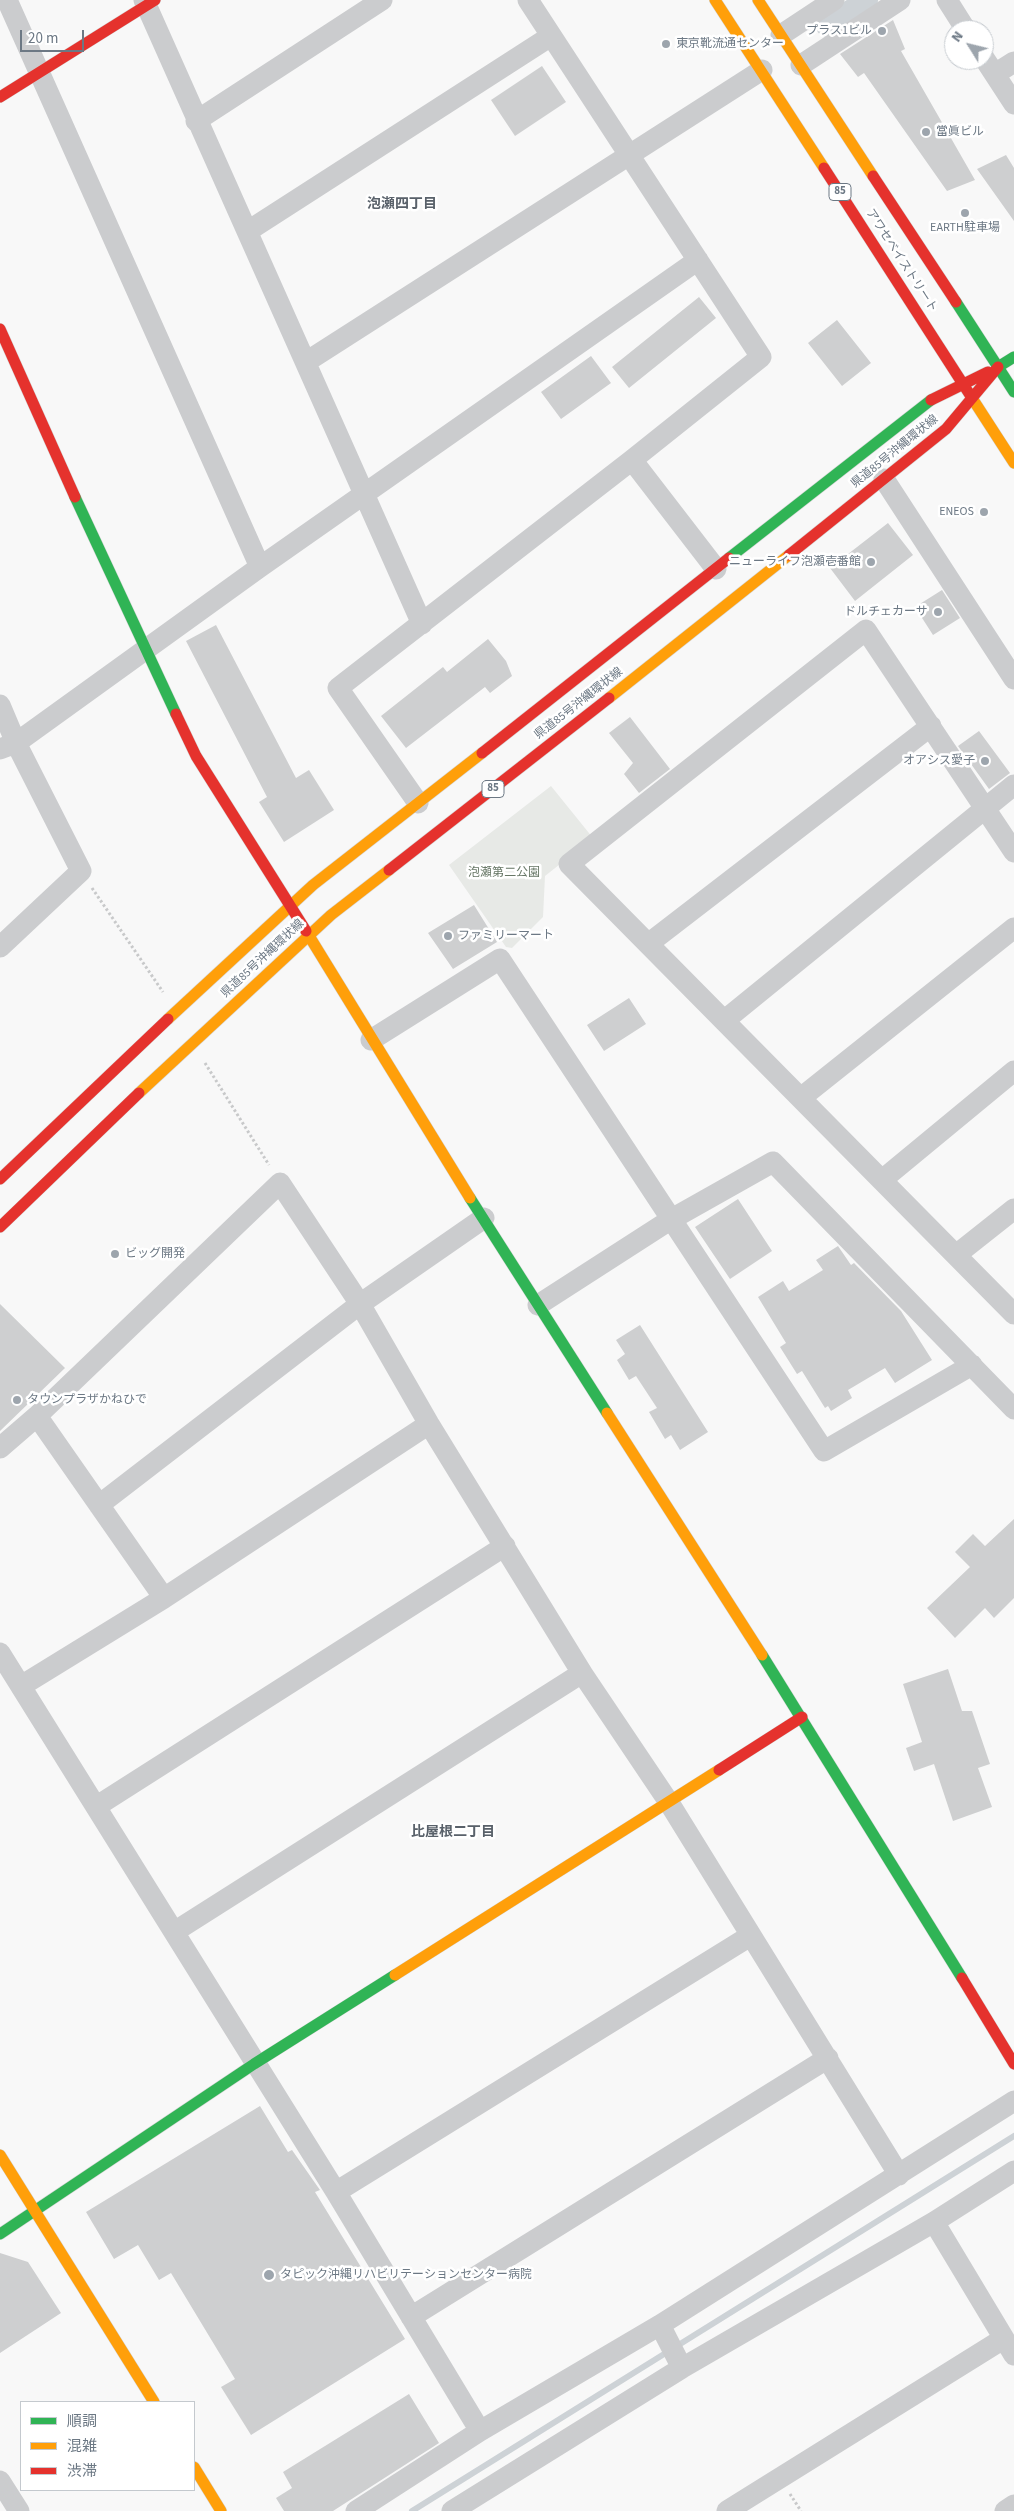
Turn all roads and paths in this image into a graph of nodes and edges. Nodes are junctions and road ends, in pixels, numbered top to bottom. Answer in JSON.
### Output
{"nodes":[{"id":1,"x":7,"y":0,"type":"edge"},
{"id":2,"x":382,"y":0,"type":"edge"},
{"id":3,"x":528,"y":0,"type":"edge"},
{"id":4,"x":715,"y":0,"type":"edge"},
{"id":5,"x":758,"y":0,"type":"edge"},
{"id":6,"x":834,"y":0,"type":"edge"},
{"id":7,"x":900,"y":0,"type":"edge"},
{"id":8,"x":947,"y":0,"type":"edge"},
{"id":9,"x":148,"y":2,"type":"edge"},
{"id":10,"x":960,"y":20,"type":"edge"},
{"id":11,"x":781,"y":35,"type":"junction"},
{"id":12,"x":551,"y":36,"type":"junction"},
{"id":13,"x":1014,"y":62,"type":"edge"},
{"id":14,"x":801,"y":65,"type":"junction"},
{"id":15,"x":994,"y":65,"type":"edge"},
{"id":16,"x":39,"y":70,"type":"junction"},
{"id":17,"x":762,"y":70,"type":"junction"},
{"id":18,"x":992,"y":70,"type":"edge"},
{"id":19,"x":0,"y":97,"type":"edge"},
{"id":20,"x":1014,"y":104,"type":"edge"},
{"id":21,"x":196,"y":120,"type":"junction"},
{"id":22,"x":631,"y":156,"type":"junction"},
{"id":23,"x":248,"y":231,"type":"junction"},
{"id":24,"x":698,"y":260,"type":"junction"},
{"id":25,"x":0,"y":329,"type":"edge"},
{"id":26,"x":1014,"y":357,"type":"edge"},
{"id":27,"x":306,"y":362,"type":"junction"},
{"id":28,"x":998,"y":367,"type":"junction"},
{"id":29,"x":963,"y":384,"type":"junction"},
{"id":30,"x":1014,"y":392,"type":"edge"},
{"id":31,"x":972,"y":398,"type":"junction"},
{"id":32,"x":632,"y":460,"type":"junction"},
{"id":33,"x":1014,"y":462,"type":"edge"},
{"id":34,"x":884,"y":479,"type":"junction"},
{"id":35,"x":365,"y":493,"type":"junction"},
{"id":36,"x":260,"y":567,"type":"junction"},
{"id":37,"x":716,"y":569,"type":"junction"},
{"id":38,"x":422,"y":624,"type":"junction"},
{"id":39,"x":144,"y":649,"type":"junction"},
{"id":40,"x":1014,"y":679,"type":"edge"},
{"id":41,"x":0,"y":705,"type":"edge"},
{"id":42,"x":930,"y":726,"type":"junction"},
{"id":43,"x":8,"y":746,"type":"edge"},
{"id":44,"x":1014,"y":785,"type":"edge"},
{"id":45,"x":418,"y":803,"type":"junction"},
{"id":46,"x":986,"y":808,"type":"junction"},
{"id":47,"x":1014,"y":852,"type":"edge"},
{"id":48,"x":80,"y":871,"type":"junction"},
{"id":49,"x":290,"y":905,"type":"junction"},
{"id":50,"x":1014,"y":928,"type":"edge"},
{"id":51,"x":308,"y":936,"type":"junction"},
{"id":52,"x":648,"y":944,"type":"junction"},
{"id":53,"x":0,"y":947,"type":"edge"},
{"id":54,"x":176,"y":1011,"type":"junction"},
{"id":55,"x":724,"y":1020,"type":"junction"},
{"id":56,"x":371,"y":1040,"type":"junction"},
{"id":57,"x":192,"y":1043,"type":"junction"},
{"id":58,"x":1014,"y":1071,"type":"edge"},
{"id":59,"x":802,"y":1097,"type":"junction"},
{"id":60,"x":0,"y":1179,"type":"edge"},
{"id":61,"x":882,"y":1180,"type":"junction"},
{"id":62,"x":280,"y":1183,"type":"junction"},
{"id":63,"x":1014,"y":1209,"type":"edge"},
{"id":64,"x":484,"y":1218,"type":"junction"},
{"id":65,"x":670,"y":1220,"type":"junction"},
{"id":66,"x":0,"y":1227,"type":"edge"},
{"id":67,"x":956,"y":1255,"type":"junction"},
{"id":68,"x":360,"y":1304,"type":"junction"},
{"id":69,"x":538,"y":1305,"type":"junction"},
{"id":70,"x":1014,"y":1314,"type":"edge"},
{"id":71,"x":972,"y":1365,"type":"junction"},
{"id":72,"x":1014,"y":1409,"type":"edge"},
{"id":73,"x":37,"y":1416,"type":"junction"},
{"id":74,"x":429,"y":1424,"type":"junction"},
{"id":75,"x":0,"y":1448,"type":"edge"},
{"id":76,"x":99,"y":1505,"type":"junction"},
{"id":77,"x":505,"y":1546,"type":"junction"},
{"id":78,"x":164,"y":1598,"type":"junction"},
{"id":79,"x":0,"y":1653,"type":"edge"},
{"id":80,"x":582,"y":1673,"type":"junction"},
{"id":81,"x":21,"y":1686,"type":"junction"},
{"id":82,"x":802,"y":1717,"type":"junction"},
{"id":83,"x":668,"y":1801,"type":"junction"},
{"id":84,"x":97,"y":1806,"type":"junction"},
{"id":85,"x":174,"y":1932,"type":"junction"},
{"id":86,"x":750,"y":1936,"type":"junction"},
{"id":87,"x":828,"y":2058,"type":"junction"},
{"id":88,"x":254,"y":2064,"type":"junction"},
{"id":89,"x":1014,"y":2064,"type":"edge"},
{"id":90,"x":1014,"y":2102,"type":"edge"},
{"id":91,"x":0,"y":2154,"type":"edge"},
{"id":92,"x":1014,"y":2171,"type":"edge"},
{"id":93,"x":898,"y":2175,"type":"junction"},
{"id":94,"x":336,"y":2192,"type":"junction"},
{"id":95,"x":36,"y":2211,"type":"junction"},
{"id":96,"x":934,"y":2222,"type":"junction"},
{"id":97,"x":0,"y":2234,"type":"edge"},
{"id":98,"x":410,"y":2317,"type":"junction"},
{"id":99,"x":660,"y":2325,"type":"junction"},
{"id":100,"x":1009,"y":2347,"type":"edge"},
{"id":101,"x":682,"y":2368,"type":"junction"},
{"id":102,"x":153,"y":2401,"type":"edge"},
{"id":103,"x":480,"y":2431,"type":"junction"},
{"id":104,"x":195,"y":2469,"type":"edge"},
{"id":105,"x":0,"y":2481,"type":"edge"},
{"id":106,"x":1014,"y":2505,"type":"edge"},
{"id":107,"x":18,"y":2511,"type":"edge"},
{"id":108,"x":221,"y":2511,"type":"edge"},
{"id":109,"x":356,"y":2511,"type":"edge"},
{"id":110,"x":452,"y":2511,"type":"edge"},
{"id":111,"x":727,"y":2511,"type":"edge"},
{"id":112,"x":1005,"y":2511,"type":"edge"}],
"edges":[{"from":1,"to":16,"type":"street"},
{"from":2,"to":21,"type":"street"},
{"from":3,"to":12,"type":"street"},
{"from":4,"to":17,"type":"main road","name":"アワセベイストリート","number":"85"},
{"from":5,"to":11,"type":"main road","name":"アワセベイストリート"},
{"from":6,"to":11,"type":"street"},
{"from":7,"to":14,"type":"street"},
{"from":8,"to":10,"type":"street"},
{"from":9,"to":16,"type":"main road"},
{"from":9,"to":21,"type":"street"},
{"from":11,"to":14,"type":"main road","name":"アワセベイストリート"},
{"from":12,"to":22,"type":"street"},
{"from":12,"to":23,"type":"street"},
{"from":13,"to":15,"type":"street"},
{"from":14,"to":28,"type":"main road","name":"アワセベイストリート"},
{"from":16,"to":19,"type":"main road"},
{"from":16,"to":36,"type":"street"},
{"from":17,"to":22,"type":"street"},
{"from":17,"to":29,"type":"main road","name":"アワセベイストリート","number":"85"},
{"from":18,"to":20,"type":"street"},
{"from":21,"to":23,"type":"street"},
{"from":22,"to":24,"type":"street"},
{"from":22,"to":27,"type":"street"},
{"from":23,"to":27,"type":"street"},
{"from":24,"to":32,"type":"street"},
{"from":24,"to":35,"type":"street"},
{"from":25,"to":39,"type":"main road"},
{"from":26,"to":28,"type":"main road"},
{"from":27,"to":35,"type":"street"},
{"from":28,"to":29,"type":"main road","name":"県道85号沖縄環状線"},
{"from":28,"to":30,"type":"main road","name":"アワセベイストリート"},
{"from":28,"to":31,"type":"main road","name":"県道85号沖縄環状線","number":"85"},
{"from":29,"to":31,"type":"main road","name":"アワセベイストリート","number":"85"},
{"from":29,"to":37,"type":"main road","name":"県道85号沖縄環状線"},
{"from":31,"to":33,"type":"main road","name":"アワセベイストリート"},
{"from":31,"to":34,"type":"main road","name":"県道85号沖縄環状線","number":"85"},
{"from":32,"to":37,"type":"street"},
{"from":32,"to":38,"type":"street"},
{"from":34,"to":40,"type":"street"},
{"from":34,"to":51,"type":"main road","name":"県道85号沖縄環状線","number":"85"},
{"from":35,"to":36,"type":"street"},
{"from":35,"to":38,"type":"street"},
{"from":36,"to":39,"type":"street"},
{"from":37,"to":45,"type":"main road","name":"県道85号沖縄環状線"},
{"from":38,"to":45,"type":"street"},
{"from":39,"to":43,"type":"street"},
{"from":39,"to":49,"type":"main road"},
{"from":41,"to":43,"type":"street"},
{"from":42,"to":46,"type":"street"},
{"from":42,"to":52,"type":"street"},
{"from":42,"to":52,"type":"street"},
{"from":43,"to":48,"type":"street"},
{"from":44,"to":46,"type":"street"},
{"from":45,"to":49,"type":"main road","name":"県道85号沖縄環状線"},
{"from":46,"to":47,"type":"street"},
{"from":46,"to":55,"type":"street"},
{"from":48,"to":53,"type":"street"},
{"from":48,"to":54,"type":"path"},
{"from":49,"to":51,"type":"main road"},
{"from":49,"to":54,"type":"main road","name":"県道85号沖縄環状線"},
{"from":50,"to":59,"type":"street"},
{"from":51,"to":56,"type":"main road"},
{"from":51,"to":57,"type":"main road","name":"県道85号沖縄環状線","number":"85"},
{"from":52,"to":55,"type":"street"},
{"from":54,"to":60,"type":"main road","name":"県道85号沖縄環状線"},
{"from":55,"to":59,"type":"street"},
{"from":56,"to":64,"type":"main road"},
{"from":56,"to":65,"type":"street"},
{"from":57,"to":62,"type":"path"},
{"from":57,"to":66,"type":"main road","name":"県道85号沖縄環状線","number":"85"},
{"from":58,"to":61,"type":"street"},
{"from":59,"to":61,"type":"street"},
{"from":61,"to":67,"type":"street"},
{"from":62,"to":68,"type":"street"},
{"from":62,"to":73,"type":"street"},
{"from":63,"to":67,"type":"street"},
{"from":64,"to":68,"type":"street"},
{"from":64,"to":69,"type":"main road"},
{"from":65,"to":69,"type":"street"},
{"from":65,"to":71,"type":"street"},
{"from":65,"to":71,"type":"street"},
{"from":67,"to":70,"type":"street"},
{"from":68,"to":74,"type":"street"},
{"from":68,"to":76,"type":"street"},
{"from":69,"to":82,"type":"main road"},
{"from":71,"to":72,"type":"street"},
{"from":73,"to":75,"type":"street"},
{"from":73,"to":76,"type":"street"},
{"from":74,"to":77,"type":"street"},
{"from":74,"to":78,"type":"street"},
{"from":76,"to":78,"type":"street"},
{"from":77,"to":80,"type":"street"},
{"from":77,"to":84,"type":"street"},
{"from":78,"to":81,"type":"street"},
{"from":79,"to":81,"type":"street"},
{"from":80,"to":83,"type":"street"},
{"from":80,"to":85,"type":"street"},
{"from":81,"to":84,"type":"street"},
{"from":82,"to":83,"type":"main road"},
{"from":82,"to":89,"type":"main road"},
{"from":83,"to":86,"type":"street"},
{"from":83,"to":88,"type":"main road"},
{"from":84,"to":85,"type":"street"},
{"from":85,"to":88,"type":"street"},
{"from":86,"to":87,"type":"street"},
{"from":86,"to":94,"type":"street"},
{"from":87,"to":93,"type":"street"},
{"from":87,"to":98,"type":"street"},
{"from":88,"to":94,"type":"street"},
{"from":88,"to":95,"type":"main road"},
{"from":90,"to":93,"type":"street"},
{"from":91,"to":95,"type":"main road"},
{"from":92,"to":96,"type":"street"},
{"from":93,"to":99,"type":"street"},
{"from":94,"to":98,"type":"street"},
{"from":95,"to":97,"type":"main road"},
{"from":95,"to":102,"type":"main road"},
{"from":96,"to":100,"type":"street"},
{"from":96,"to":101,"type":"street"},
{"from":98,"to":103,"type":"street"},
{"from":99,"to":101,"type":"street"},
{"from":99,"to":103,"type":"street"},
{"from":100,"to":111,"type":"street"},
{"from":101,"to":110,"type":"street"},
{"from":103,"to":109,"type":"street"},
{"from":104,"to":108,"type":"main road"},
{"from":105,"to":107,"type":"street"},
{"from":106,"to":112,"type":"street"}]}
